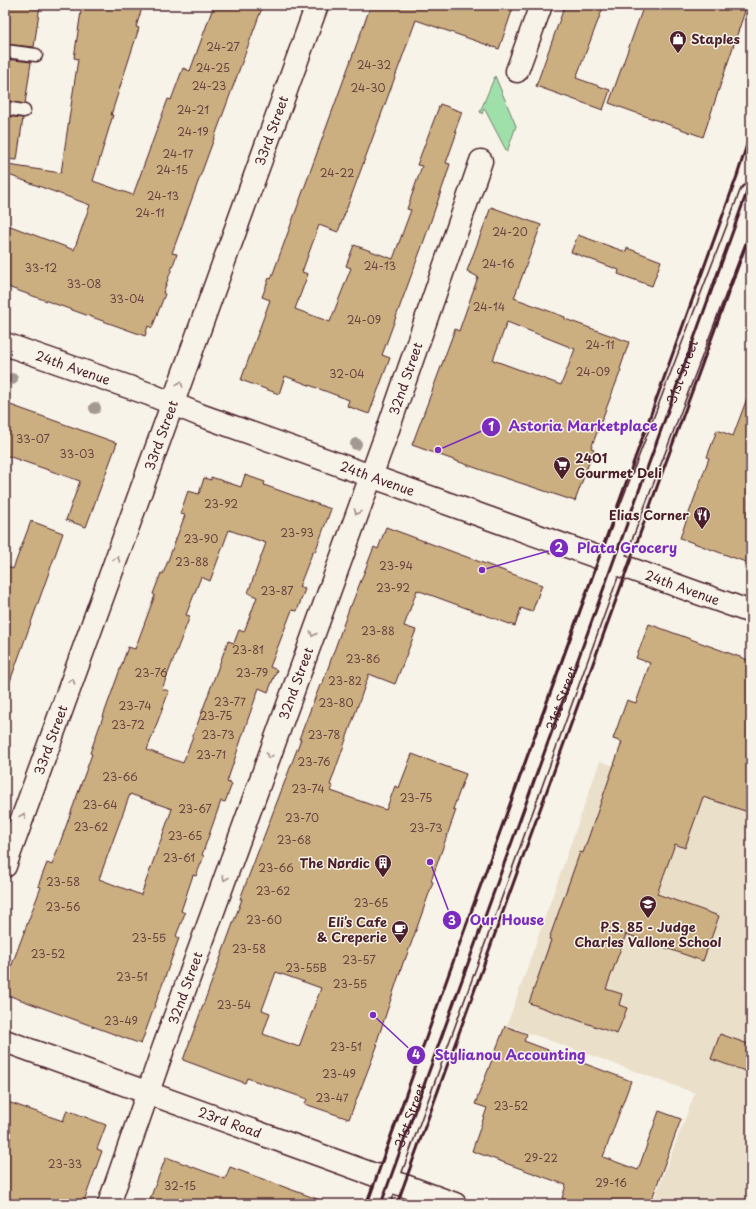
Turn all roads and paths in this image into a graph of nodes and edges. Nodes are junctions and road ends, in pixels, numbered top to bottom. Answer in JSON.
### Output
{"nodes":[{"id":1,"x":317,"y":5,"type":"edge"},
{"id":2,"x":542,"y":5,"type":"edge"},
{"id":3,"x":5,"y":51,"type":"edge"},
{"id":4,"x":36,"y":55,"type":"dead end"},
{"id":5,"x":517,"y":71,"type":"dead end"},
{"id":6,"x":5,"y":108,"type":"edge"},
{"id":7,"x":24,"y":111,"type":"dead end"},
{"id":8,"x":481,"y":162,"type":"dead end"},
{"id":9,"x":751,"y":195,"type":"edge"},
{"id":10,"x":5,"y":344,"type":"edge"},
{"id":11,"x":172,"y":404,"type":"junction"},
{"id":12,"x":370,"y":475,"type":"junction"},
{"id":13,"x":611,"y":562,"type":"junction"},
{"id":14,"x":751,"y":612,"type":"edge"},
{"id":15,"x":5,"y":866,"type":"edge"},
{"id":16,"x":5,"y":1041,"type":"edge"},
{"id":17,"x":148,"y":1093,"type":"junction"},
{"id":18,"x":387,"y":1179,"type":"junction"},
{"id":19,"x":108,"y":1204,"type":"edge"},
{"id":20,"x":378,"y":1204,"type":"edge"},
{"id":21,"x":455,"y":1204,"type":"edge"}],
"edges":[{"from":11,"to":1,"type":"street","name":"33rd Street","one_way":true},
{"from":2,"to":5,"type":"street"},
{"from":3,"to":4,"type":"lane"},
{"from":6,"to":7,"type":"lane"},
{"from":8,"to":12,"type":"street","name":"32nd Street"},
{"from":9,"to":13,"type":"street","name":"31st Street"},
{"from":10,"to":11,"type":"street","name":"24th Avenue"},
{"from":11,"to":12,"type":"street","name":"24th Avenue"},
{"from":15,"to":11,"type":"street","name":"33rd Street","one_way":true},
{"from":12,"to":13,"type":"street","name":"24th Avenue"},
{"from":12,"to":17,"type":"street","name":"32nd Street","one_way":true},
{"from":13,"to":14,"type":"street","name":"24th Avenue"},
{"from":13,"to":18,"type":"street","name":"31st Street"},
{"from":16,"to":17,"type":"street","name":"23rd Road"},
{"from":17,"to":18,"type":"street","name":"23rd Road"},
{"from":17,"to":19,"type":"street","name":"32nd Street"},
{"from":18,"to":20,"type":"street","name":"31st Street"},
{"from":18,"to":21,"type":"street","name":"23rd Road"}]}
